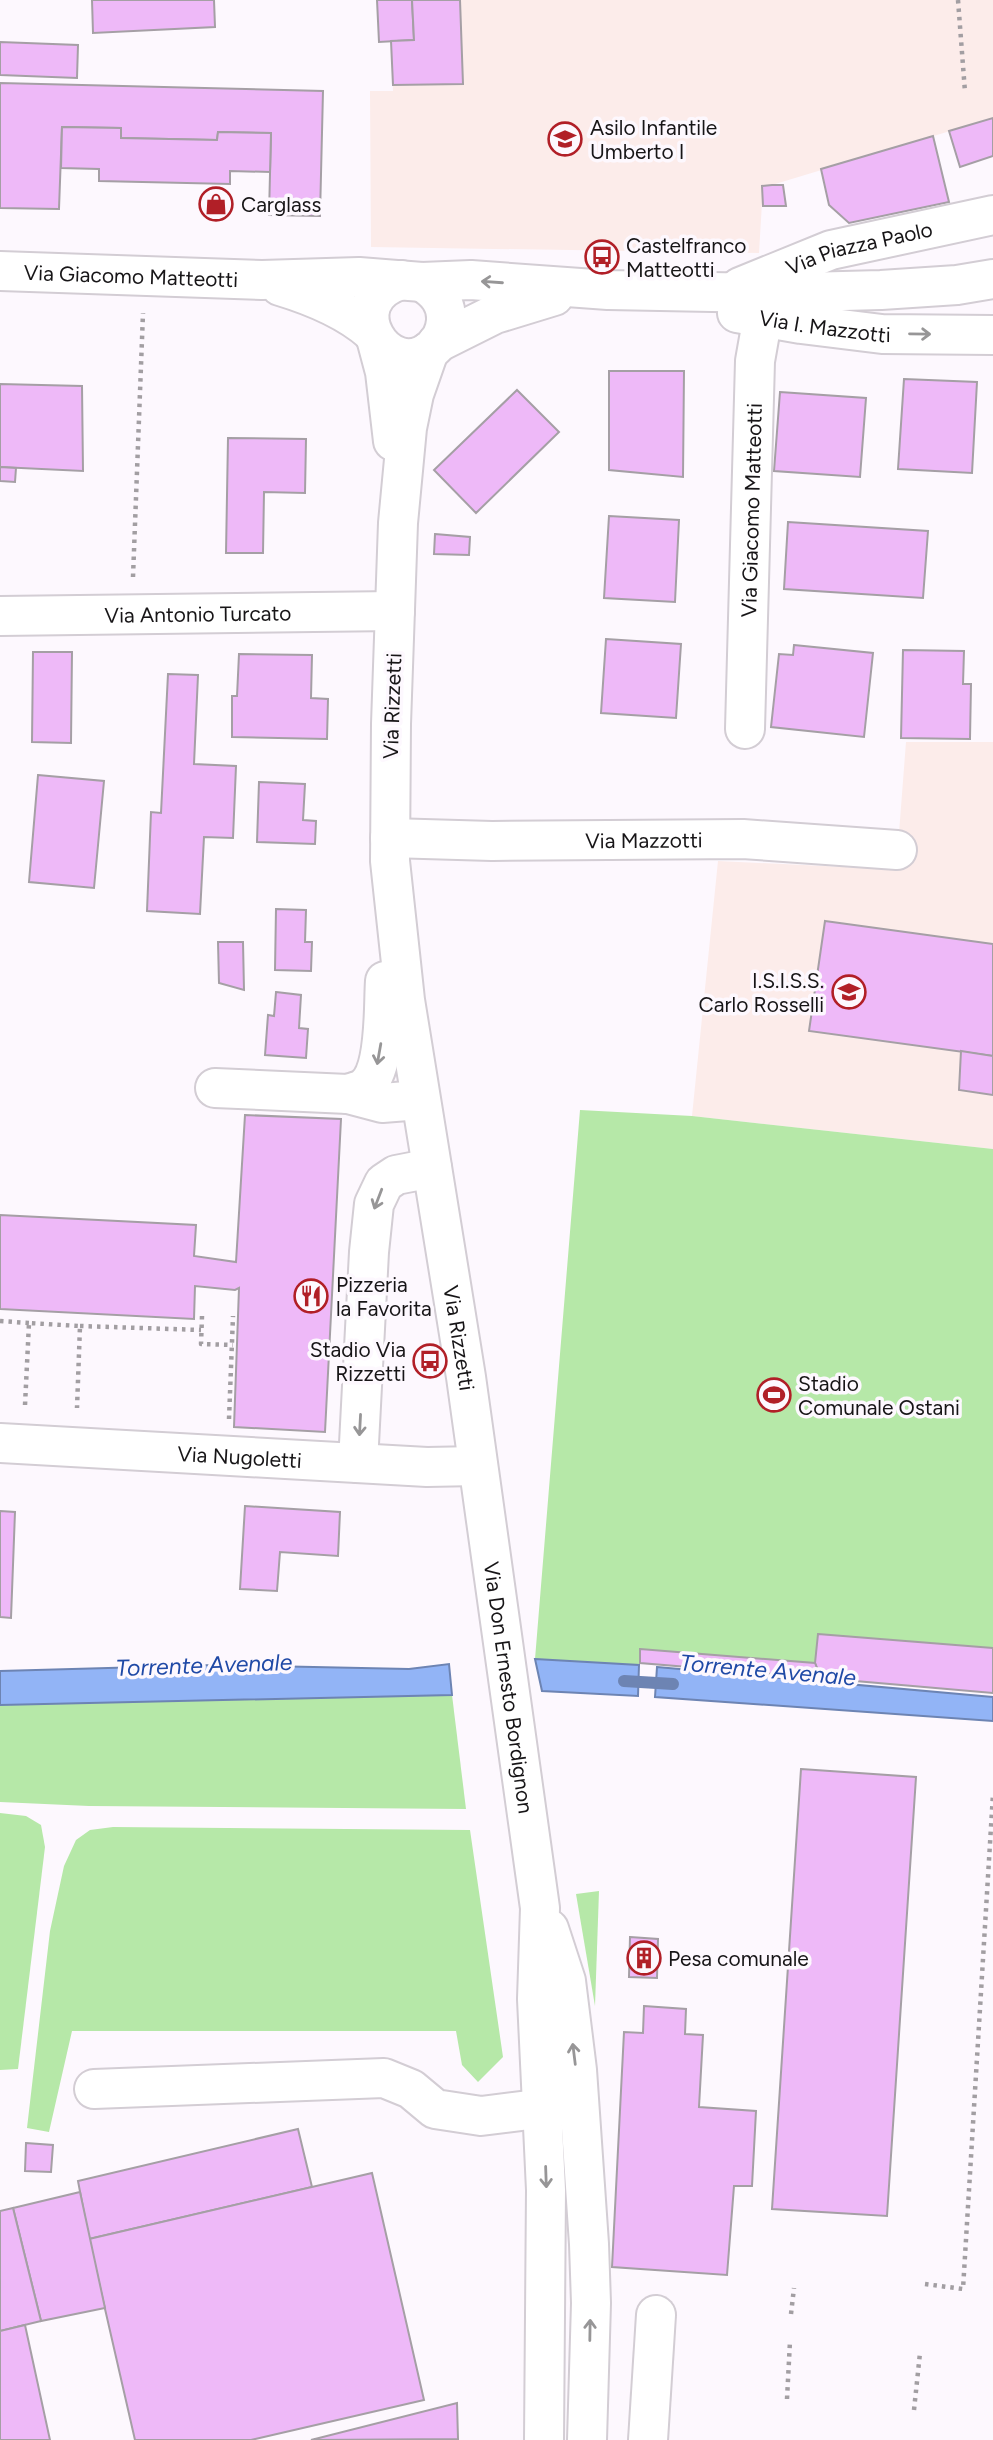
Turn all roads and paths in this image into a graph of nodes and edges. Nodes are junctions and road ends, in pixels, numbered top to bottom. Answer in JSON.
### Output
{"nodes":[{"id":1,"x":958,"y":0,"type":"edge"},
{"id":2,"x":965,"y":92,"type":"dead end"},
{"id":3,"x":993,"y":215,"type":"edge"},
{"id":4,"x":0,"y":271,"type":"edge"},
{"id":5,"x":993,"y":279,"type":"edge"},
{"id":6,"x":262,"y":280,"type":"junction"},
{"id":7,"x":412,"y":281,"type":"junction"},
{"id":8,"x":608,"y":290,"type":"junction"},
{"id":9,"x":661,"y":291,"type":"junction"},
{"id":10,"x":729,"y":292,"type":"junction"},
{"id":11,"x":764,"y":306,"type":"junction"},
{"id":12,"x":143,"y":313,"type":"dead end"},
{"id":13,"x":993,"y":335,"type":"edge"},
{"id":14,"x":374,"y":337,"type":"junction"},
{"id":15,"x":433,"y":347,"type":"junction"},
{"id":16,"x":398,"y":523,"type":"junction"},
{"id":17,"x":133,"y":585,"type":"dead end"},
{"id":18,"x":395,"y":611,"type":"junction"},
{"id":19,"x":0,"y":616,"type":"edge"},
{"id":20,"x":745,"y":729,"type":"dead end"},
{"id":21,"x":390,"y":838,"type":"junction"},
{"id":22,"x":897,"y":850,"type":"dead end"},
{"id":23,"x":392,"y":888,"type":"junction"},
{"id":24,"x":215,"y":1088,"type":"dead end"},
{"id":25,"x":348,"y":1094,"type":"junction"},
{"id":26,"x":420,"y":1100,"type":"junction"},
{"id":27,"x":432,"y":1168,"type":"junction"},
{"id":28,"x":202,"y":1316,"type":"dead end"},
{"id":29,"x":233,"y":1316,"type":"dead end"},
{"id":30,"x":0,"y":1321,"type":"edge"},
{"id":31,"x":29,"y":1323,"type":"junction"},
{"id":32,"x":80,"y":1326,"type":"junction"},
{"id":33,"x":201,"y":1330,"type":"junction"},
{"id":34,"x":233,"y":1345,"type":"junction"},
{"id":35,"x":25,"y":1410,"type":"dead end"},
{"id":36,"x":77,"y":1414,"type":"dead end"},
{"id":37,"x":229,"y":1430,"type":"dead end"},
{"id":38,"x":0,"y":1443,"type":"edge"},
{"id":39,"x":358,"y":1462,"type":"junction"},
{"id":40,"x":477,"y":1466,"type":"junction"},
{"id":41,"x":993,"y":1794,"type":"edge"},
{"id":42,"x":94,"y":2089,"type":"dead end"},
{"id":43,"x":561,"y":2106,"type":"junction"},
{"id":44,"x":925,"y":2284,"type":"dead end"},
{"id":45,"x":794,"y":2288,"type":"dead end"},
{"id":46,"x":790,"y":2314,"type":"dead end"},
{"id":47,"x":656,"y":2315,"type":"dead end"},
{"id":48,"x":545,"y":2327,"type":"junction"},
{"id":49,"x":790,"y":2341,"type":"dead end"},
{"id":50,"x":920,"y":2353,"type":"dead end"},
{"id":51,"x":787,"y":2399,"type":"dead end"},
{"id":52,"x":914,"y":2410,"type":"dead end"},
{"id":53,"x":648,"y":2433,"type":"edge"},
{"id":54,"x":580,"y":2434,"type":"edge"},
{"id":55,"x":544,"y":2440,"type":"edge"}],
"edges":[{"from":1,"to":2,"type":"path"},
{"from":3,"to":10,"type":"street","name":"Via Piazza Paolo"},
{"from":4,"to":6,"type":"street","name":"Via Giacomo Matteotti"},
{"from":5,"to":11,"type":"street","name":"Via Giacomo Matteotti"},
{"from":6,"to":7,"type":"street","name":"Via Giacomo Matteotti"},
{"from":6,"to":14,"type":"street","name":"Via Giacomo Matteotti"},
{"from":8,"to":7,"type":"street","name":"Via Giacomo Matteotti","one_way":true},
{"from":7,"to":14,"type":"street"},
{"from":7,"to":15,"type":"street"},
{"from":8,"to":9,"type":"street","name":"Via Giacomo Matteotti"},
{"from":8,"to":15,"type":"street","name":"Via Giacomo Matteotti"},
{"from":9,"to":10,"type":"street","name":"Via Giacomo Matteotti"},
{"from":9,"to":11,"type":"street","name":"Via I. Mazzotti"},
{"from":10,"to":11,"type":"street","name":"Via Giacomo Matteotti"},
{"from":11,"to":13,"type":"street","name":"Via I. Mazzotti","one_way":true},
{"from":11,"to":20,"type":"street","name":"Via Giacomo Matteotti"},
{"from":12,"to":17,"type":"path"},
{"from":14,"to":15,"type":"street","name":"Via Giacomo Matteotti"},
{"from":14,"to":16,"type":"street","name":"Via Rizzetti"},
{"from":15,"to":16,"type":"street","name":"Via Rizzetti"},
{"from":16,"to":18,"type":"street","name":"Via Rizzetti"},
{"from":18,"to":19,"type":"street","name":"Via Antonio Turcato"},
{"from":18,"to":21,"type":"street","name":"Via Rizzetti"},
{"from":21,"to":22,"type":"street","name":"Via Mazzotti"},
{"from":21,"to":23,"type":"street","name":"Via Rizzetti"},
{"from":23,"to":25,"type":"street","name":"Via Rizzetti","one_way":true},
{"from":23,"to":26,"type":"street","name":"Via Rizzetti"},
{"from":24,"to":25,"type":"street"},
{"from":25,"to":26,"type":"street"},
{"from":26,"to":27,"type":"street","name":"Via Rizzetti"},
{"from":27,"to":39,"type":"street","one_way":true},
{"from":27,"to":40,"type":"street","name":"Via Rizzetti"},
{"from":28,"to":33,"type":"path"},
{"from":29,"to":34,"type":"path"},
{"from":30,"to":31,"type":"path"},
{"from":31,"to":32,"type":"path"},
{"from":31,"to":35,"type":"path"},
{"from":32,"to":33,"type":"path"},
{"from":32,"to":36,"type":"path"},
{"from":33,"to":34,"type":"path"},
{"from":34,"to":37,"type":"path"},
{"from":38,"to":39,"type":"street","name":"Via Nugoletti"},
{"from":39,"to":40,"type":"street","name":"Via Nugoletti"},
{"from":40,"to":43,"type":"street","name":"Via Don Ernesto Bordignon"},
{"from":41,"to":44,"type":"path"},
{"from":42,"to":43,"type":"street"},
{"from":43,"to":48,"type":"street","one_way":true},
{"from":54,"to":43,"type":"street","one_way":true},
{"from":45,"to":46,"type":"path"},
{"from":47,"to":53,"type":"street"},
{"from":48,"to":54,"type":"street"},
{"from":48,"to":55,"type":"street"},
{"from":49,"to":51,"type":"path"},
{"from":50,"to":52,"type":"path"},
{"from":53,"to":54,"type":"street"}]}
